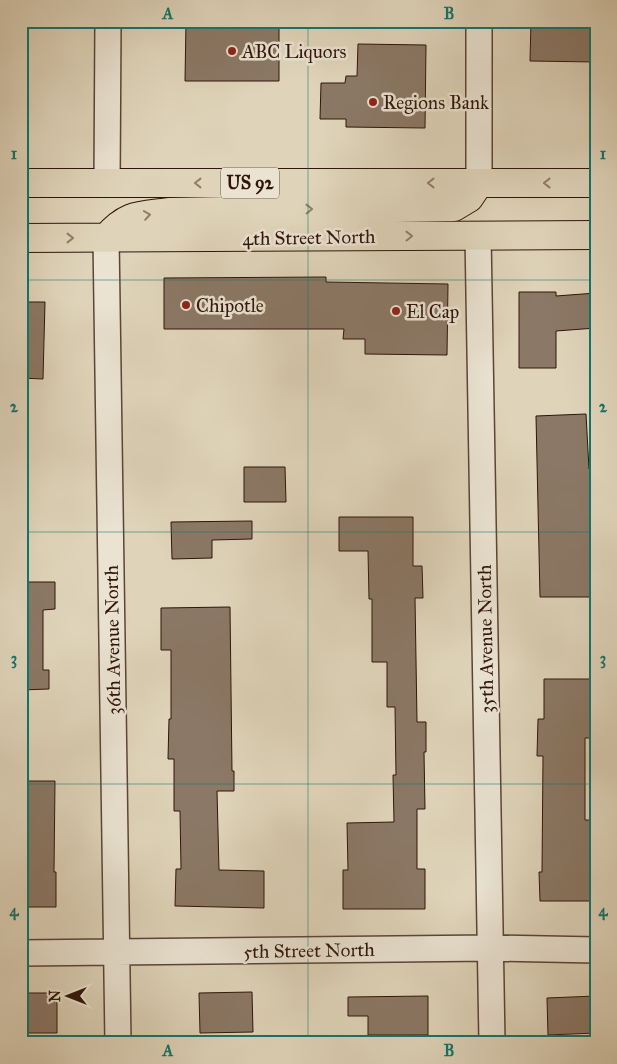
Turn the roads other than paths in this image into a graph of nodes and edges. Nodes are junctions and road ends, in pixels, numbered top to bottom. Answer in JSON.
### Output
{"nodes":[{"id":1,"x":108,"y":21,"type":"edge"},
{"id":2,"x":479,"y":21,"type":"edge"},
{"id":3,"x":21,"y":183,"type":"edge"},
{"id":4,"x":108,"y":183,"type":"junction"},
{"id":5,"x":479,"y":183,"type":"junction"},
{"id":6,"x":596,"y":183,"type":"edge"},
{"id":7,"x":478,"y":235,"type":"junction"},
{"id":8,"x":596,"y":235,"type":"edge"},
{"id":9,"x":21,"y":238,"type":"edge"},
{"id":10,"x":106,"y":238,"type":"junction"},
{"id":11,"x":490,"y":948,"type":"junction"},
{"id":12,"x":596,"y":950,"type":"edge"},
{"id":13,"x":117,"y":952,"type":"junction"},
{"id":14,"x":21,"y":953,"type":"edge"},
{"id":15,"x":118,"y":1043,"type":"edge"},
{"id":16,"x":492,"y":1043,"type":"edge"}],
"edges":[{"from":1,"to":4,"type":"street"},
{"from":2,"to":5,"type":"street"},
{"from":3,"to":4,"type":"main road","number":"US 92"},
{"from":5,"to":4,"type":"main road","number":"US 92","one_way":true},
{"from":6,"to":5,"type":"main road","number":"US 92","one_way":true},
{"from":10,"to":5,"type":"main road","one_way":true},
{"from":7,"to":8,"type":"main road","name":"4th Street North"},
{"from":10,"to":7,"type":"main road","name":"4th Street North","one_way":true},
{"from":7,"to":11,"type":"street","name":"35th Avenue North"},
{"from":9,"to":10,"type":"main road","name":"4th Street North","one_way":true},
{"from":10,"to":13,"type":"street","name":"36th Avenue North"},
{"from":11,"to":12,"type":"street","name":"5th Street North"},
{"from":11,"to":13,"type":"street","name":"5th Street North"},
{"from":11,"to":16,"type":"street","name":"35th Avenue North"},
{"from":13,"to":14,"type":"street","name":"5th Street North"},
{"from":13,"to":15,"type":"street","name":"36th Avenue North"}]}
